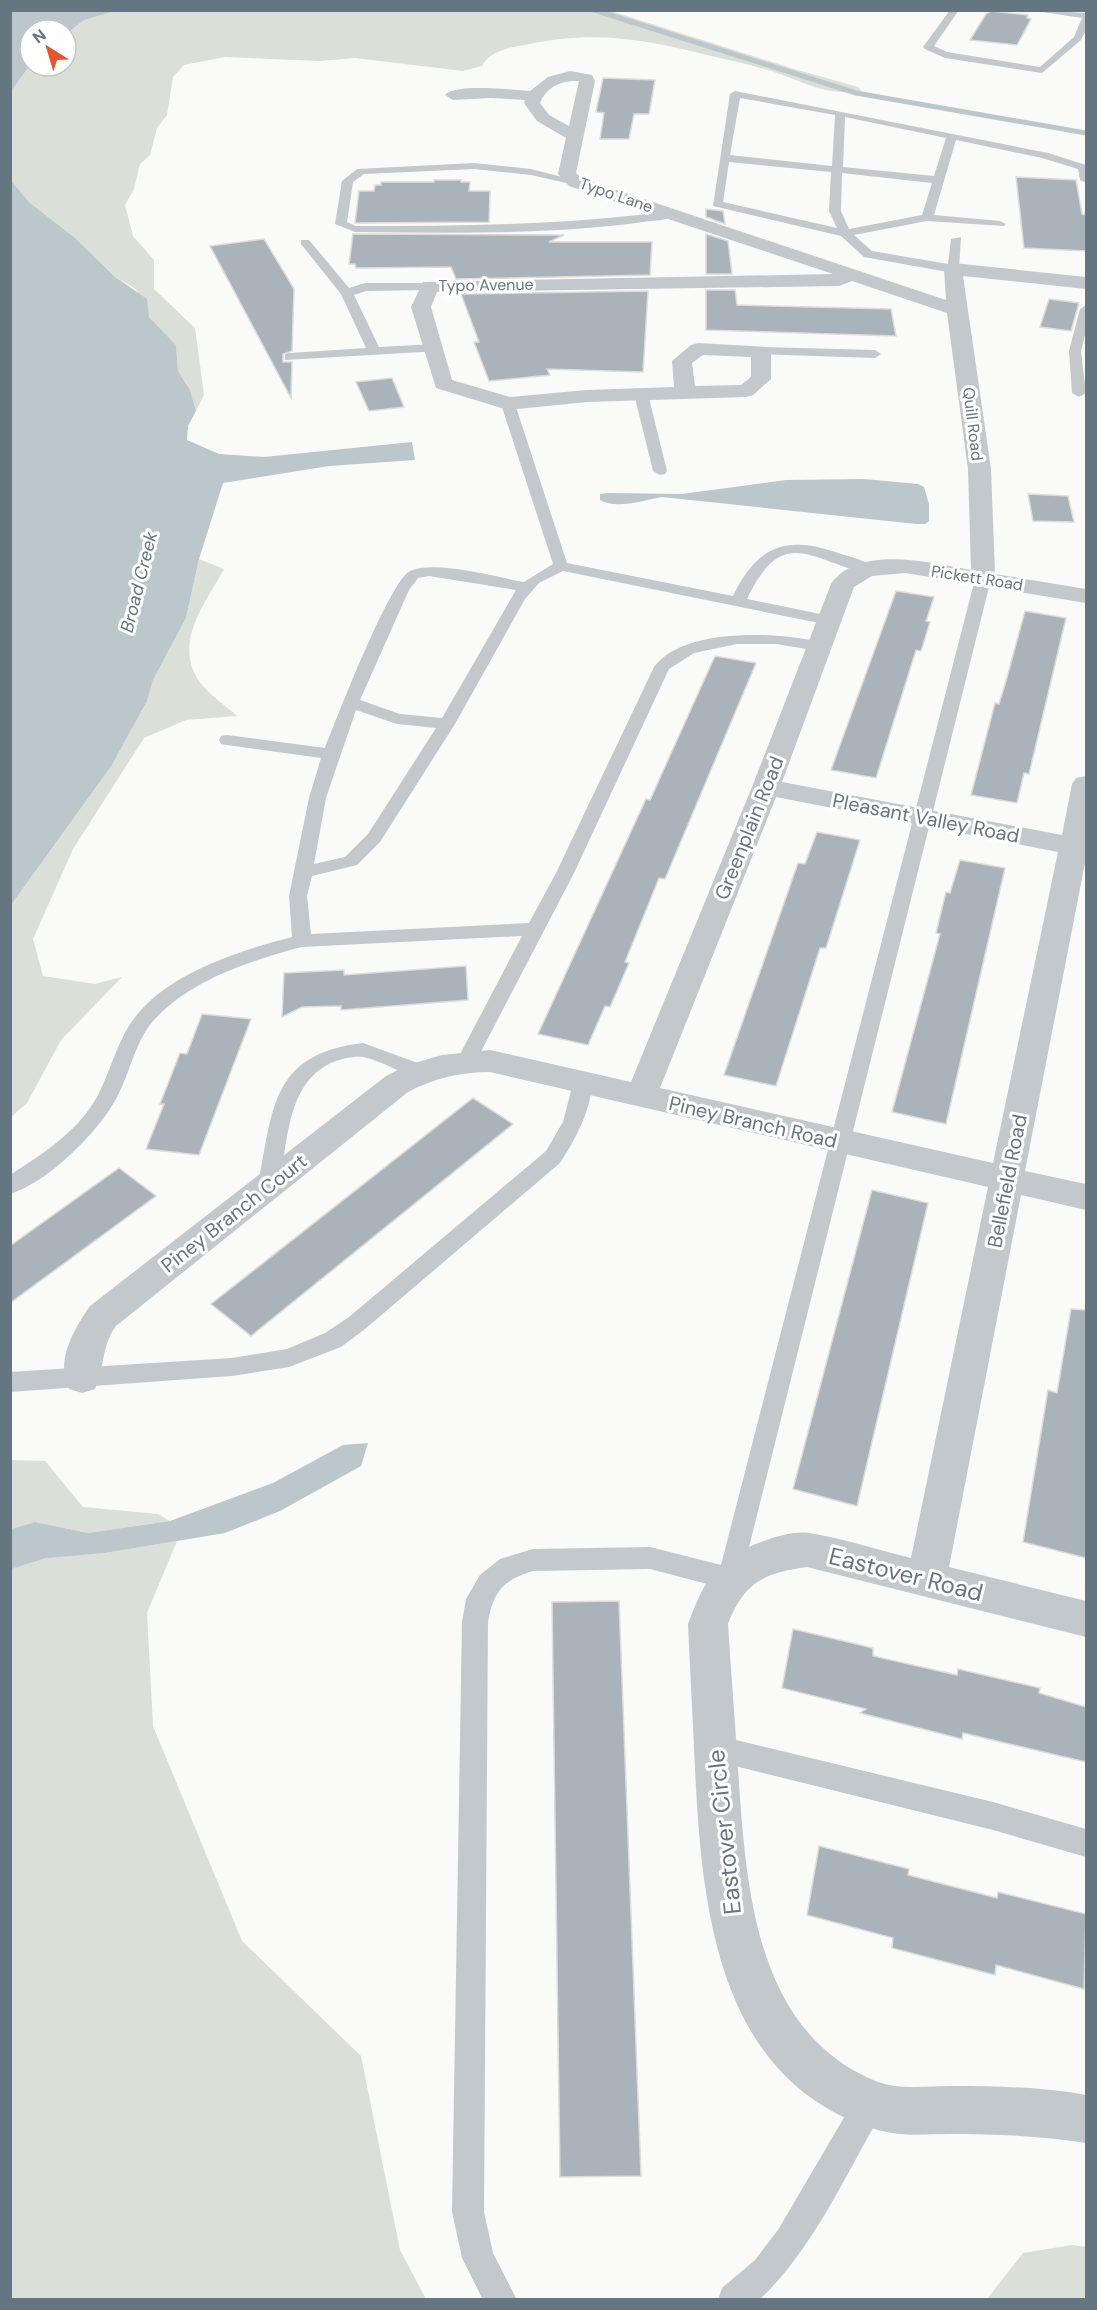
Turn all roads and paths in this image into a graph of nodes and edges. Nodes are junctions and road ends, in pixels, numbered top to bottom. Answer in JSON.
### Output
{"nodes":[{"id":1,"x":955,"y":10,"type":"edge"},
{"id":2,"x":1034,"y":10,"type":"edge"},
{"id":3,"x":1086,"y":18,"type":"edge"},
{"id":4,"x":453,"y":95,"type":"dead end"},
{"id":5,"x":534,"y":96,"type":"junction"},
{"id":6,"x":840,"y":113,"type":"junction"},
{"id":7,"x":574,"y":135,"type":"junction"},
{"id":8,"x":952,"y":137,"type":"junction"},
{"id":9,"x":727,"y":158,"type":"junction"},
{"id":10,"x":838,"y":168,"type":"junction"},
{"id":11,"x":939,"y":180,"type":"junction"},
{"id":12,"x":1086,"y":180,"type":"edge"},
{"id":13,"x":575,"y":182,"type":"junction"},
{"id":14,"x":672,"y":214,"type":"junction"},
{"id":15,"x":927,"y":218,"type":"junction"},
{"id":16,"x":1000,"y":224,"type":"dead end"},
{"id":17,"x":845,"y":233,"type":"junction"},
{"id":18,"x":957,"y":239,"type":"dead end"},
{"id":19,"x":305,"y":242,"type":"dead end"},
{"id":20,"x":953,"y":269,"type":"junction"},
{"id":21,"x":851,"y":274,"type":"junction"},
{"id":22,"x":1086,"y":283,"type":"edge"},
{"id":23,"x":430,"y":286,"type":"junction"},
{"id":24,"x":347,"y":293,"type":"junction"},
{"id":25,"x":955,"y":309,"type":"junction"},
{"id":26,"x":1086,"y":309,"type":"edge"},
{"id":27,"x":434,"y":348,"type":"junction"},
{"id":28,"x":374,"y":351,"type":"junction"},
{"id":29,"x":761,"y":351,"type":"junction"},
{"id":30,"x":875,"y":354,"type":"dead end"},
{"id":31,"x":290,"y":357,"type":"dead end"},
{"id":32,"x":685,"y":393,"type":"junction"},
{"id":33,"x":1079,"y":393,"type":"dead end"},
{"id":34,"x":641,"y":394,"type":"junction"},
{"id":35,"x":508,"y":404,"type":"junction"},
{"id":36,"x":660,"y":471,"type":"dead end"},
{"id":37,"x":561,"y":566,"type":"junction"},
{"id":38,"x":867,"y":569,"type":"junction"},
{"id":39,"x":984,"y":579,"type":"junction"},
{"id":40,"x":528,"y":587,"type":"junction"},
{"id":41,"x":1086,"y":596,"type":"edge"},
{"id":42,"x":738,"y":601,"type":"junction"},
{"id":43,"x":830,"y":620,"type":"junction"},
{"id":44,"x":819,"y":646,"type":"junction"},
{"id":45,"x":350,"y":702,"type":"junction"},
{"id":46,"x":447,"y":724,"type":"junction"},
{"id":47,"x":227,"y":740,"type":"dead end"},
{"id":48,"x":329,"y":754,"type":"junction"},
{"id":49,"x":1086,"y":784,"type":"edge"},
{"id":50,"x":766,"y":788,"type":"junction"},
{"id":51,"x":923,"y":817,"type":"junction"},
{"id":52,"x":1080,"y":847,"type":"edge"},
{"id":53,"x":304,"y":872,"type":"junction"},
{"id":54,"x":535,"y":929,"type":"junction"},
{"id":55,"x":302,"y":941,"type":"junction"},
{"id":56,"x":467,"y":1060,"type":"junction"},
{"id":57,"x":419,"y":1071,"type":"junction"},
{"id":58,"x":583,"y":1083,"type":"junction"},
{"id":59,"x":641,"y":1097,"type":"junction"},
{"id":60,"x":841,"y":1141,"type":"junction"},
{"id":61,"x":1007,"y":1179,"type":"junction"},
{"id":62,"x":269,"y":1185,"type":"junction"},
{"id":63,"x":10,"y":1186,"type":"edge"},
{"id":64,"x":1086,"y":1197,"type":"edge"},
{"id":65,"x":82,"y":1378,"type":"junction"},
{"id":66,"x":10,"y":1382,"type":"edge"},
{"id":67,"x":927,"y":1578,"type":"junction"},
{"id":68,"x":730,"y":1579,"type":"junction"},
{"id":69,"x":1086,"y":1619,"type":"edge"},
{"id":70,"x":715,"y":1748,"type":"junction"},
{"id":71,"x":1086,"y":1843,"type":"edge"},
{"id":72,"x":870,"y":2103,"type":"junction"},
{"id":73,"x":1086,"y":2119,"type":"edge"},
{"id":74,"x":501,"y":2300,"type":"edge"},
{"id":75,"x":734,"y":2300,"type":"edge"}],
"edges":[{"from":1,"to":3,"type":"lane"},
{"from":2,"to":3,"type":"lane"},
{"from":4,"to":5,"type":"street"},
{"from":5,"to":7,"type":"street"},
{"from":5,"to":7,"type":"street","name":"Typo Lane"},
{"from":6,"to":8,"type":"lane"},
{"from":6,"to":9,"type":"lane"},
{"from":6,"to":10,"type":"lane"},
{"from":7,"to":13,"type":"street","name":"Typo Lane"},
{"from":8,"to":11,"type":"lane"},
{"from":8,"to":12,"type":"lane"},
{"from":9,"to":10,"type":"lane"},
{"from":9,"to":17,"type":"lane"},
{"from":10,"to":11,"type":"lane"},
{"from":10,"to":17,"type":"lane"},
{"from":11,"to":15,"type":"lane"},
{"from":13,"to":14,"type":"street","name":"Typo Lane"},
{"from":13,"to":14,"type":"lane"},
{"from":14,"to":21,"type":"street"},
{"from":15,"to":16,"type":"lane"},
{"from":15,"to":17,"type":"lane"},
{"from":17,"to":20,"type":"lane"},
{"from":18,"to":20,"type":"lane"},
{"from":19,"to":24,"type":"lane"},
{"from":20,"to":22,"type":"street"},
{"from":20,"to":25,"type":"street","name":"Quill Road"},
{"from":21,"to":23,"type":"street","name":"Typo Avenue"},
{"from":21,"to":25,"type":"street"},
{"from":23,"to":24,"type":"lane"},
{"from":23,"to":27,"type":"street","name":"Typo Avenue"},
{"from":24,"to":28,"type":"lane"},
{"from":25,"to":39,"type":"street","name":"Quill Road"},
{"from":26,"to":33,"type":"lane"},
{"from":27,"to":28,"type":"lane"},
{"from":27,"to":35,"type":"street","name":"Typo Avenue"},
{"from":28,"to":31,"type":"lane"},
{"from":29,"to":30,"type":"lane"},
{"from":29,"to":32,"type":"street","name":"Typo Avenue"},
{"from":29,"to":32,"type":"street"},
{"from":32,"to":34,"type":"street","name":"Typo Avenue"},
{"from":34,"to":35,"type":"street","name":"Typo Avenue"},
{"from":34,"to":36,"type":"lane"},
{"from":35,"to":37,"type":"lane"},
{"from":37,"to":40,"type":"lane"},
{"from":37,"to":42,"type":"lane"},
{"from":38,"to":39,"type":"street","name":"Pickett Road"},
{"from":38,"to":42,"type":"lane"},
{"from":38,"to":43,"type":"street","name":"Greenplain Road"},
{"from":39,"to":41,"type":"street","name":"Pickett Road"},
{"from":39,"to":51,"type":"lane"},
{"from":40,"to":45,"type":"lane"},
{"from":40,"to":46,"type":"lane"},
{"from":42,"to":43,"type":"lane"},
{"from":43,"to":44,"type":"street","name":"Greenplain Road"},
{"from":44,"to":50,"type":"street","name":"Greenplain Road"},
{"from":44,"to":54,"type":"lane"},
{"from":45,"to":46,"type":"lane"},
{"from":45,"to":48,"type":"lane"},
{"from":46,"to":53,"type":"lane"},
{"from":47,"to":48,"type":"lane"},
{"from":48,"to":53,"type":"lane"},
{"from":49,"to":52,"type":"street","name":"Bellefield Road"},
{"from":50,"to":51,"type":"street","name":"Pleasant Valley Road"},
{"from":50,"to":59,"type":"street","name":"Greenplain Road"},
{"from":51,"to":52,"type":"street","name":"Pleasant Valley Road"},
{"from":51,"to":60,"type":"lane"},
{"from":52,"to":61,"type":"street","name":"Bellefield Road"},
{"from":53,"to":55,"type":"lane"},
{"from":54,"to":55,"type":"lane"},
{"from":54,"to":56,"type":"lane"},
{"from":55,"to":63,"type":"lane"},
{"from":56,"to":57,"type":"street","name":"Piney Branch Road"},
{"from":56,"to":58,"type":"street","name":"Piney Branch Road"},
{"from":57,"to":62,"type":"street","name":"Piney Branch Court"},
{"from":57,"to":62,"type":"lane"},
{"from":58,"to":59,"type":"street","name":"Piney Branch Road"},
{"from":58,"to":65,"type":"lane"},
{"from":59,"to":60,"type":"street","name":"Piney Branch Road"},
{"from":60,"to":61,"type":"street","name":"Piney Branch Road"},
{"from":60,"to":68,"type":"lane"},
{"from":61,"to":64,"type":"street","name":"Piney Branch Road"},
{"from":61,"to":67,"type":"street","name":"Bellefield Road"},
{"from":62,"to":65,"type":"street","name":"Piney Branch Court"},
{"from":65,"to":66,"type":"lane"},
{"from":67,"to":68,"type":"street","name":"Eastover Road"},
{"from":67,"to":69,"type":"street","name":"Eastover Road"},
{"from":68,"to":70,"type":"street","name":"Eastover Circle"},
{"from":68,"to":74,"type":"lane"},
{"from":70,"to":71,"type":"lane"},
{"from":70,"to":72,"type":"street","name":"Eastover Circle"},
{"from":72,"to":73,"type":"street","name":"Eastover Circle"},
{"from":72,"to":75,"type":"lane"}]}
